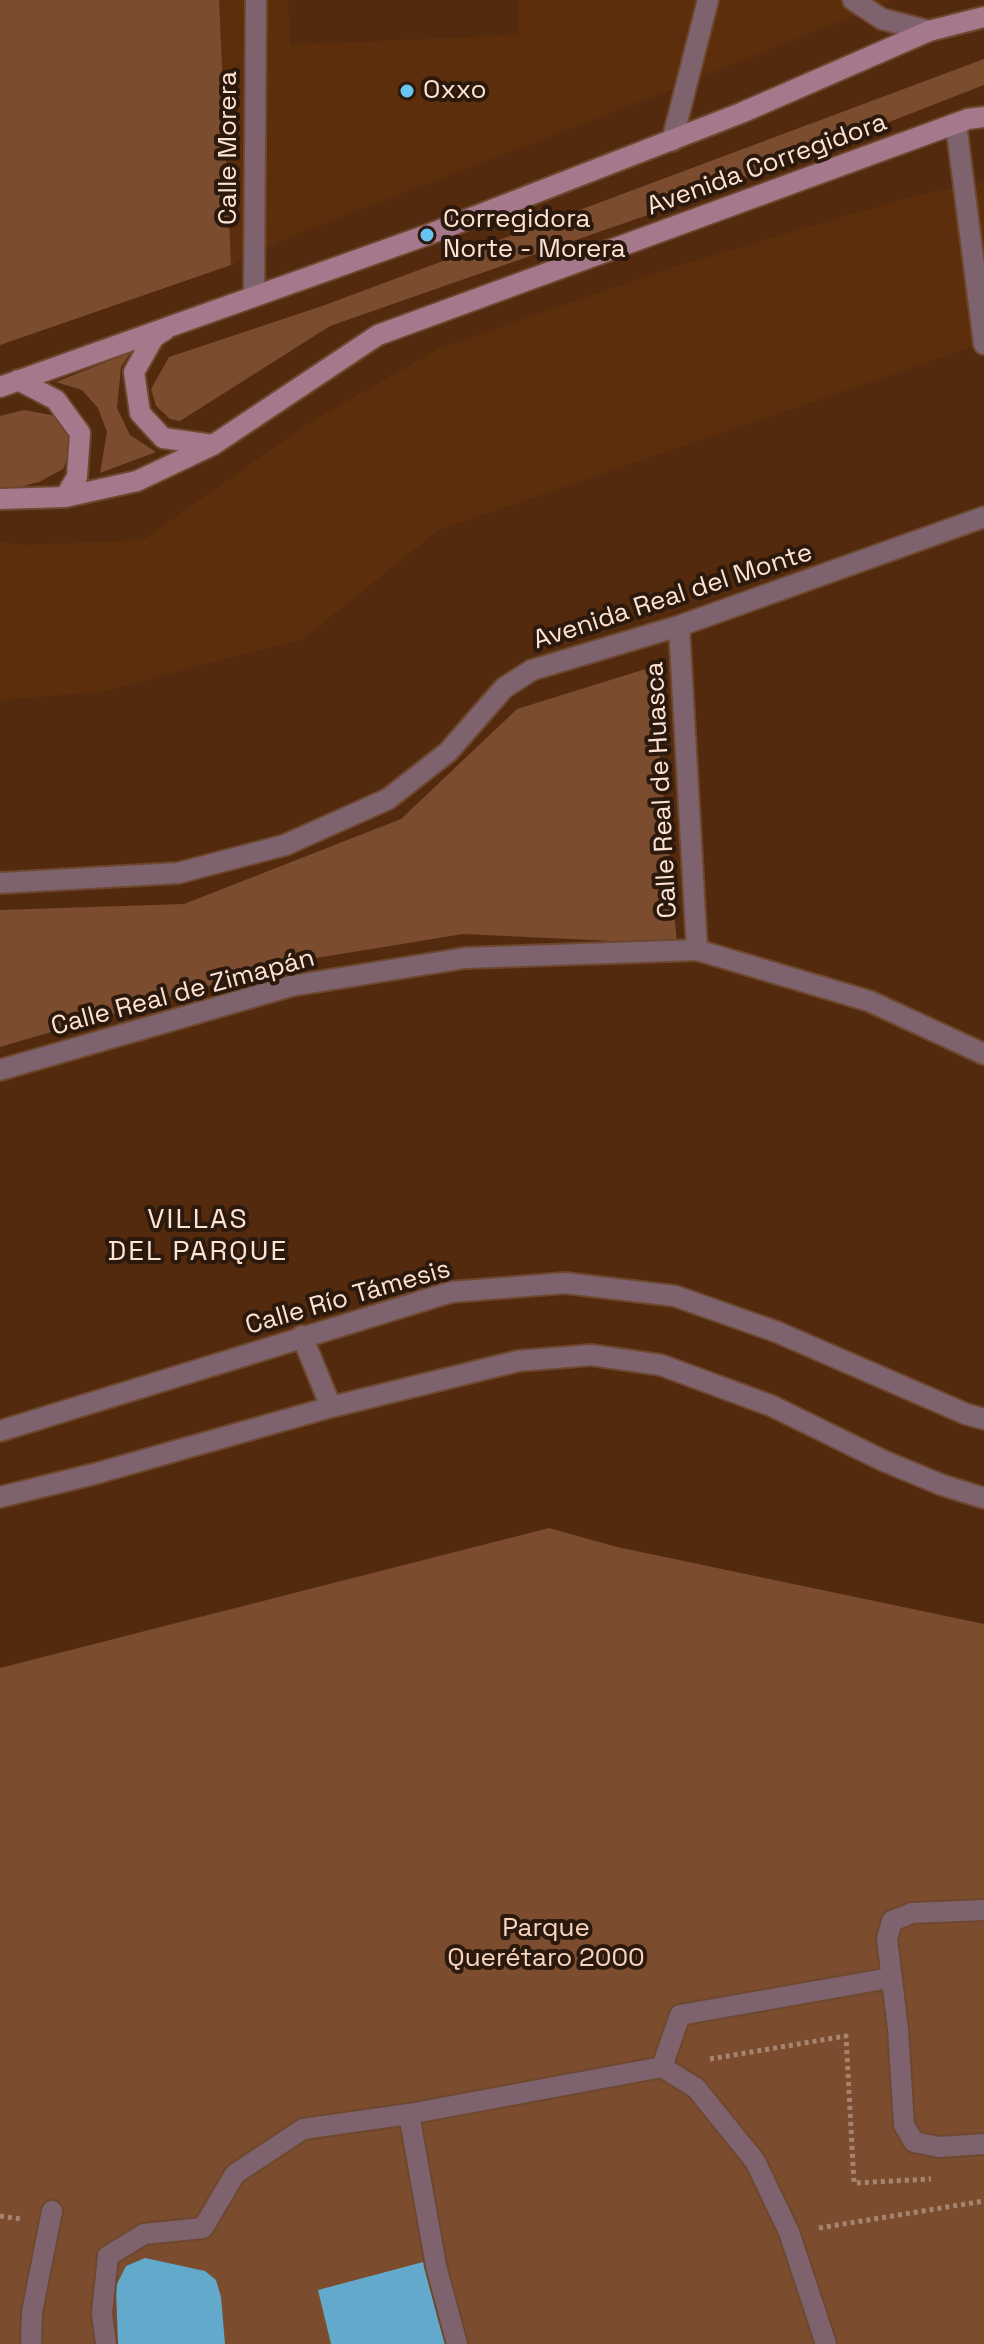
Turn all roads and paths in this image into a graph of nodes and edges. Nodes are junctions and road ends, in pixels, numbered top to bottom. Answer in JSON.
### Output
{"nodes":[{"id":1,"x":256,"y":0,"type":"edge"},
{"id":2,"x":708,"y":0,"type":"edge"},
{"id":3,"x":853,"y":0,"type":"edge"},
{"id":4,"x":984,"y":17,"type":"edge"},
{"id":5,"x":929,"y":31,"type":"junction"},
{"id":6,"x":975,"y":119,"type":"edge"},
{"id":7,"x":672,"y":141,"type":"junction"},
{"id":8,"x":254,"y":296,"type":"junction"},
{"id":9,"x":173,"y":325,"type":"junction"},
{"id":10,"x":984,"y":344,"type":"edge"},
{"id":11,"x":9,"y":383,"type":"edge"},
{"id":12,"x":213,"y":445,"type":"junction"},
{"id":13,"x":65,"y":497,"type":"junction"},
{"id":14,"x":0,"y":499,"type":"edge"},
{"id":15,"x":984,"y":517,"type":"edge"},
{"id":16,"x":679,"y":626,"type":"junction"},
{"id":17,"x":0,"y":883,"type":"edge"},
{"id":18,"x":697,"y":950,"type":"junction"},
{"id":19,"x":984,"y":1054,"type":"edge"},
{"id":20,"x":0,"y":1070,"type":"edge"},
{"id":21,"x":302,"y":1336,"type":"junction"},
{"id":22,"x":331,"y":1407,"type":"junction"},
{"id":23,"x":984,"y":1419,"type":"edge"},
{"id":24,"x":0,"y":1431,"type":"edge"},
{"id":25,"x":0,"y":1497,"type":"edge"},
{"id":26,"x":984,"y":1498,"type":"edge"},
{"id":27,"x":984,"y":1910,"type":"edge"},
{"id":28,"x":890,"y":1978,"type":"junction"},
{"id":29,"x":662,"y":2067,"type":"junction"},
{"id":30,"x":409,"y":2114,"type":"junction"},
{"id":31,"x":984,"y":2144,"type":"edge"},
{"id":32,"x":941,"y":2178,"type":"dead end"},
{"id":33,"x":984,"y":2201,"type":"edge"},
{"id":34,"x":52,"y":2211,"type":"dead end"},
{"id":35,"x":789,"y":2232,"type":"junction"},
{"id":36,"x":31,"y":2344,"type":"edge"},
{"id":37,"x":106,"y":2344,"type":"edge"},
{"id":38,"x":457,"y":2344,"type":"edge"},
{"id":39,"x":826,"y":2344,"type":"edge"}],
"edges":[{"from":1,"to":8,"type":"street","name":"Calle Morera"},
{"from":2,"to":7,"type":"street"},
{"from":3,"to":5,"type":"street"},
{"from":4,"to":5,"type":"main road","name":"Avenida Corregidora"},
{"from":5,"to":7,"type":"main road","name":"Avenida Corregidora"},
{"from":6,"to":10,"type":"street"},
{"from":6,"to":12,"type":"main road","name":"Avenida Corregidora"},
{"from":7,"to":8,"type":"main road","name":"Avenida Corregidora"},
{"from":8,"to":9,"type":"main road","name":"Avenida Corregidora"},
{"from":9,"to":11,"type":"main road","name":"Avenida Corregidora"},
{"from":9,"to":12,"type":"main road"},
{"from":11,"to":13,"type":"main road"},
{"from":12,"to":13,"type":"main road","name":"Avenida Corregidora"},
{"from":13,"to":14,"type":"main road","name":"Avenida Corregidora"},
{"from":15,"to":16,"type":"street","name":"Avenida Real del Monte"},
{"from":16,"to":17,"type":"street","name":"Avenida Real del Monte"},
{"from":16,"to":18,"type":"street","name":"Calle Real de Huasca"},
{"from":18,"to":19,"type":"street","name":"Calle Real de Zimapán"},
{"from":18,"to":20,"type":"street","name":"Calle Real de Zimapán"},
{"from":21,"to":22,"type":"street"},
{"from":21,"to":23,"type":"street","name":"Calle Río Támesis"},
{"from":21,"to":24,"type":"street","name":"Calle Río Támesis"},
{"from":22,"to":25,"type":"street"},
{"from":22,"to":26,"type":"street"},
{"from":27,"to":28,"type":"street"},
{"from":28,"to":29,"type":"street"},
{"from":28,"to":31,"type":"street"},
{"from":29,"to":30,"type":"street"},
{"from":29,"to":32,"type":"path"},
{"from":29,"to":35,"type":"street"},
{"from":30,"to":37,"type":"street"},
{"from":30,"to":38,"type":"street"},
{"from":33,"to":35,"type":"path"},
{"from":34,"to":36,"type":"street"},
{"from":35,"to":39,"type":"street"}]}
